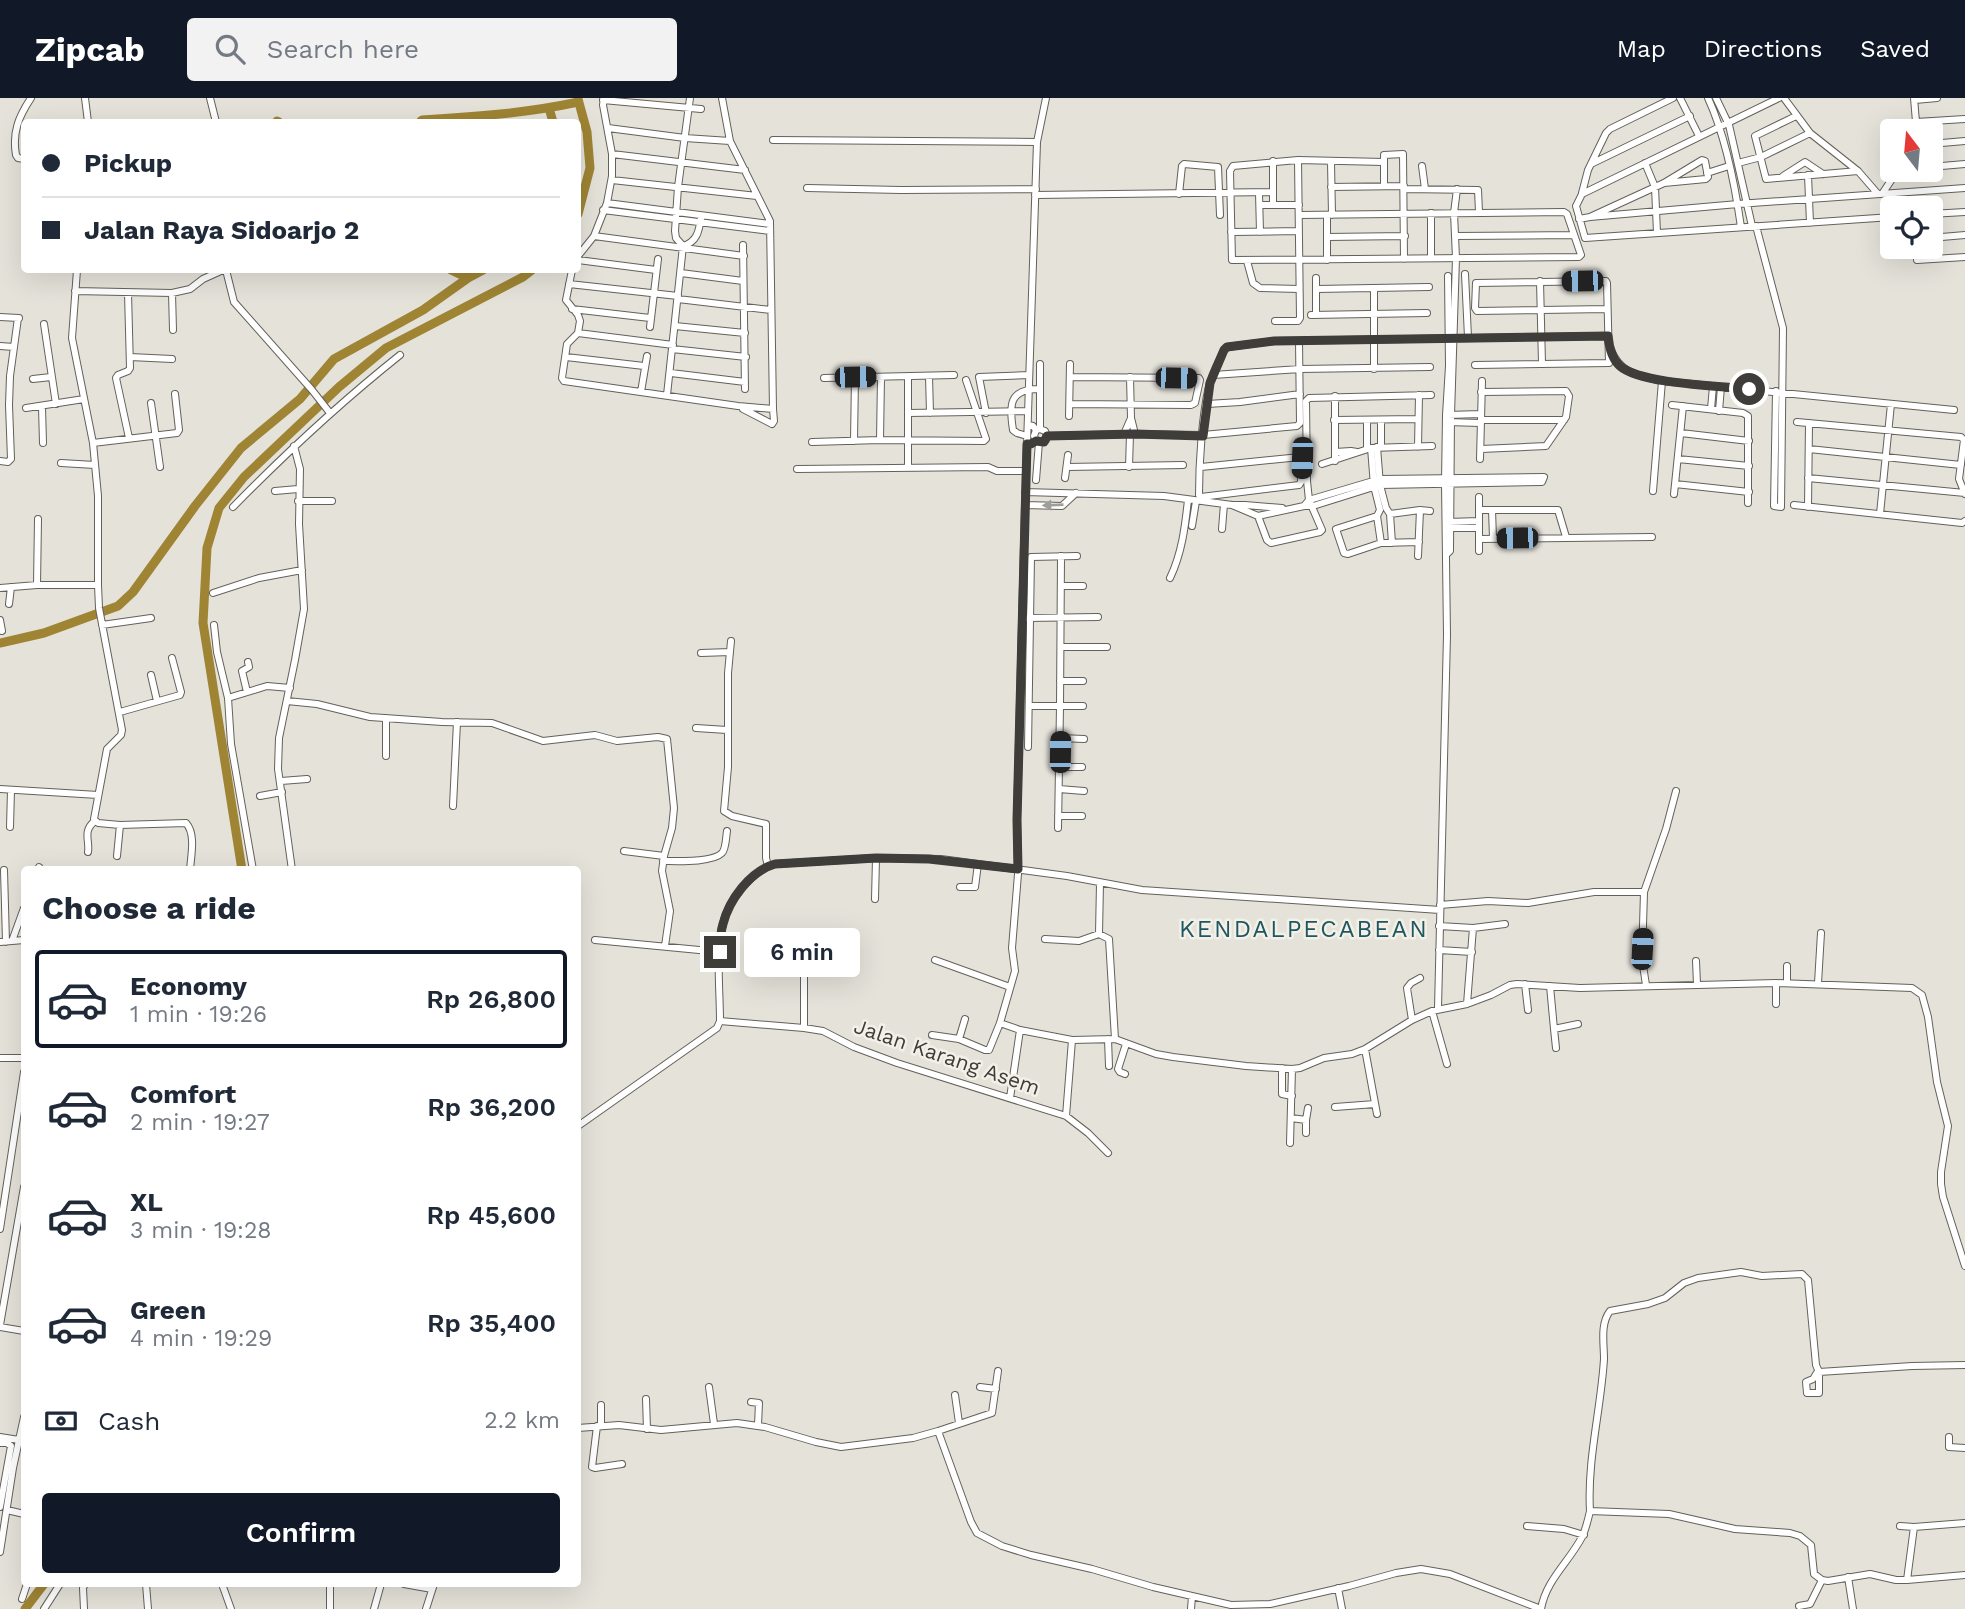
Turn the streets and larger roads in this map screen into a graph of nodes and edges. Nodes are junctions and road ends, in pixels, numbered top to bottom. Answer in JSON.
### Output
{"nodes":[{"id":1,"x":31,"y":98,"type":"edge"},
{"id":2,"x":85,"y":98,"type":"edge"},
{"id":3,"x":210,"y":98,"type":"edge"},
{"id":4,"x":690,"y":98,"type":"edge"},
{"id":5,"x":722,"y":98,"type":"edge"},
{"id":6,"x":1046,"y":98,"type":"edge"},
{"id":7,"x":1674,"y":98,"type":"edge"},
{"id":8,"x":1681,"y":98,"type":"edge"},
{"id":9,"x":1708,"y":98,"type":"edge"},
{"id":10,"x":1782,"y":98,"type":"edge"},
{"id":11,"x":1937,"y":98,"type":"edge"},
{"id":12,"x":604,"y":99,"type":"edge"},
{"id":13,"x":1720,"y":99,"type":"edge"},
{"id":14,"x":1915,"y":99,"type":"edge"},
{"id":15,"x":688,"y":108,"type":"junction"},
{"id":16,"x":701,"y":109,"type":"dead end"},
{"id":17,"x":1690,"y":116,"type":"junction"},
{"id":18,"x":1796,"y":116,"type":"junction"},
{"id":19,"x":88,"y":119,"type":"edge"},
{"id":20,"x":215,"y":119,"type":"edge"},
{"id":21,"x":1916,"y":119,"type":"edge"},
{"id":22,"x":1965,"y":119,"type":"edge"},
{"id":23,"x":1943,"y":120,"type":"edge"},
{"id":24,"x":1728,"y":123,"type":"junction"},
{"id":25,"x":1720,"y":127,"type":"junction"},
{"id":26,"x":608,"y":128,"type":"junction"},
{"id":27,"x":1810,"y":133,"type":"junction"},
{"id":28,"x":1699,"y":136,"type":"junction"},
{"id":29,"x":685,"y":138,"type":"junction"},
{"id":30,"x":730,"y":141,"type":"junction"},
{"id":31,"x":773,"y":141,"type":"dead end"},
{"id":32,"x":1965,"y":141,"type":"edge"},
{"id":33,"x":1037,"y":142,"type":"junction"},
{"id":34,"x":1943,"y":143,"type":"edge"},
{"id":35,"x":612,"y":154,"type":"junction"},
{"id":36,"x":1761,"y":157,"type":"junction"},
{"id":37,"x":21,"y":158,"type":"edge"},
{"id":38,"x":1298,"y":160,"type":"junction"},
{"id":39,"x":682,"y":161,"type":"junction"},
{"id":40,"x":1273,"y":161,"type":"junction"},
{"id":41,"x":1331,"y":162,"type":"junction"},
{"id":42,"x":1384,"y":162,"type":"junction"},
{"id":43,"x":1645,"y":163,"type":"junction"},
{"id":44,"x":1738,"y":163,"type":"junction"},
{"id":45,"x":1591,"y":164,"type":"junction"},
{"id":46,"x":1965,"y":164,"type":"edge"},
{"id":47,"x":1422,"y":166,"type":"dead end"},
{"id":48,"x":1729,"y":166,"type":"junction"},
{"id":49,"x":1943,"y":166,"type":"edge"},
{"id":50,"x":745,"y":170,"type":"junction"},
{"id":51,"x":1858,"y":171,"type":"junction"},
{"id":52,"x":1707,"y":173,"type":"junction"},
{"id":53,"x":1823,"y":174,"type":"junction"},
{"id":54,"x":1808,"y":175,"type":"junction"},
{"id":55,"x":1782,"y":177,"type":"junction"},
{"id":56,"x":612,"y":180,"type":"junction"},
{"id":57,"x":1889,"y":182,"type":"edge"},
{"id":58,"x":1664,"y":183,"type":"junction"},
{"id":59,"x":1384,"y":186,"type":"junction"},
{"id":60,"x":678,"y":187,"type":"junction"},
{"id":61,"x":1331,"y":187,"type":"junction"},
{"id":62,"x":1405,"y":187,"type":"junction"},
{"id":63,"x":1655,"y":187,"type":"junction"},
{"id":64,"x":807,"y":188,"type":"dead end"},
{"id":65,"x":1965,"y":188,"type":"edge"},
{"id":66,"x":1425,"y":189,"type":"junction"},
{"id":67,"x":1457,"y":189,"type":"junction"},
{"id":68,"x":1035,"y":192,"type":"junction"},
{"id":69,"x":1259,"y":192,"type":"junction"},
{"id":70,"x":1273,"y":192,"type":"junction"},
{"id":71,"x":1179,"y":194,"type":"junction"},
{"id":72,"x":1225,"y":194,"type":"junction"},
{"id":73,"x":1582,"y":194,"type":"junction"},
{"id":74,"x":1880,"y":194,"type":"junction"},
{"id":75,"x":757,"y":196,"type":"junction"},
{"id":76,"x":1809,"y":199,"type":"junction"},
{"id":77,"x":1748,"y":203,"type":"junction"},
{"id":78,"x":1738,"y":204,"type":"junction"},
{"id":79,"x":1260,"y":205,"type":"junction"},
{"id":80,"x":1273,"y":205,"type":"junction"},
{"id":81,"x":1298,"y":205,"type":"junction"},
{"id":82,"x":605,"y":207,"type":"junction"},
{"id":83,"x":1479,"y":212,"type":"junction"},
{"id":84,"x":1657,"y":212,"type":"junction"},
{"id":85,"x":1965,"y":212,"type":"edge"},
{"id":86,"x":1431,"y":213,"type":"junction"},
{"id":87,"x":1454,"y":213,"type":"junction"},
{"id":88,"x":1943,"y":213,"type":"edge"},
{"id":89,"x":1405,"y":214,"type":"junction"},
{"id":90,"x":676,"y":215,"type":"junction"},
{"id":91,"x":1220,"y":215,"type":"dead end"},
{"id":92,"x":1299,"y":215,"type":"junction"},
{"id":93,"x":1329,"y":215,"type":"junction"},
{"id":94,"x":1590,"y":216,"type":"junction"},
{"id":95,"x":701,"y":218,"type":"junction"},
{"id":96,"x":1880,"y":218,"type":"edge"},
{"id":97,"x":1576,"y":222,"type":"junction"},
{"id":98,"x":1810,"y":223,"type":"junction"},
{"id":99,"x":1754,"y":226,"type":"junction"},
{"id":100,"x":1741,"y":227,"type":"junction"},
{"id":101,"x":770,"y":228,"type":"junction"},
{"id":102,"x":1299,"y":231,"type":"junction"},
{"id":103,"x":1231,"y":232,"type":"junction"},
{"id":104,"x":1260,"y":232,"type":"junction"},
{"id":105,"x":1657,"y":233,"type":"junction"},
{"id":106,"x":1574,"y":235,"type":"junction"},
{"id":107,"x":1965,"y":235,"type":"edge"},
{"id":108,"x":594,"y":236,"type":"junction"},
{"id":109,"x":1405,"y":236,"type":"junction"},
{"id":110,"x":1455,"y":236,"type":"junction"},
{"id":111,"x":1327,"y":237,"type":"junction"},
{"id":112,"x":1943,"y":237,"type":"edge"},
{"id":113,"x":743,"y":245,"type":"dead end"},
{"id":114,"x":683,"y":248,"type":"junction"},
{"id":115,"x":581,"y":254,"type":"edge"},
{"id":116,"x":744,"y":257,"type":"junction"},
{"id":117,"x":1965,"y":257,"type":"edge"},
{"id":118,"x":581,"y":258,"type":"edge"},
{"id":119,"x":1431,"y":258,"type":"junction"},
{"id":120,"x":1456,"y":258,"type":"junction"},
{"id":121,"x":1943,"y":258,"type":"edge"},
{"id":122,"x":658,"y":259,"type":"dead end"},
{"id":123,"x":1404,"y":259,"type":"junction"},
{"id":124,"x":1299,"y":260,"type":"junction"},
{"id":125,"x":1327,"y":260,"type":"junction"},
{"id":126,"x":1247,"y":261,"type":"junction"},
{"id":127,"x":656,"y":270,"type":"junction"},
{"id":128,"x":77,"y":273,"type":"edge"},
{"id":129,"x":218,"y":273,"type":"edge"},
{"id":130,"x":226,"y":273,"type":"edge"},
{"id":131,"x":571,"y":273,"type":"edge"},
{"id":132,"x":681,"y":273,"type":"junction"},
{"id":133,"x":1465,"y":274,"type":"dead end"},
{"id":134,"x":1448,"y":275,"type":"dead end"},
{"id":135,"x":1316,"y":278,"type":"dead end"},
{"id":136,"x":743,"y":281,"type":"junction"},
{"id":137,"x":1540,"y":281,"type":"junction"},
{"id":138,"x":569,"y":284,"type":"junction"},
{"id":139,"x":1429,"y":288,"type":"dead end"},
{"id":140,"x":1299,"y":289,"type":"junction"},
{"id":141,"x":1316,"y":289,"type":"junction"},
{"id":142,"x":1374,"y":289,"type":"junction"},
{"id":143,"x":75,"y":291,"type":"junction"},
{"id":144,"x":128,"y":293,"type":"junction"},
{"id":145,"x":172,"y":293,"type":"junction"},
{"id":146,"x":654,"y":293,"type":"junction"},
{"id":147,"x":678,"y":298,"type":"junction"},
{"id":148,"x":744,"y":308,"type":"junction"},
{"id":149,"x":572,"y":309,"type":"junction"},
{"id":150,"x":1540,"y":309,"type":"junction"},
{"id":151,"x":1607,"y":309,"type":"junction"},
{"id":152,"x":771,"y":310,"type":"junction"},
{"id":153,"x":1427,"y":313,"type":"dead end"},
{"id":154,"x":1374,"y":314,"type":"junction"},
{"id":155,"x":0,"y":317,"type":"edge"},
{"id":156,"x":650,"y":318,"type":"junction"},
{"id":157,"x":1275,"y":321,"type":"dead end"},
{"id":158,"x":44,"y":324,"type":"dead end"},
{"id":159,"x":675,"y":326,"type":"junction"},
{"id":160,"x":650,"y":327,"type":"dead end"},
{"id":161,"x":173,"y":330,"type":"dead end"},
{"id":162,"x":578,"y":333,"type":"junction"},
{"id":163,"x":745,"y":333,"type":"junction"},
{"id":164,"x":1608,"y":336,"type":"junction"},
{"id":165,"x":1468,"y":337,"type":"junction"},
{"id":166,"x":1542,"y":337,"type":"junction"},
{"id":167,"x":1451,"y":338,"type":"junction"},
{"id":168,"x":1375,"y":340,"type":"junction"},
{"id":169,"x":1299,"y":341,"type":"junction"},
{"id":170,"x":1609,"y":345,"type":"junction"},
{"id":171,"x":0,"y":346,"type":"edge"},
{"id":172,"x":14,"y":347,"type":"junction"},
{"id":173,"x":673,"y":347,"type":"junction"},
{"id":174,"x":400,"y":355,"type":"dead end"},
{"id":175,"x":647,"y":356,"type":"dead end"},
{"id":176,"x":130,"y":357,"type":"junction"},
{"id":177,"x":566,"y":357,"type":"junction"},
{"id":178,"x":746,"y":357,"type":"junction"},
{"id":179,"x":172,"y":359,"type":"dead end"},
{"id":180,"x":1040,"y":363,"type":"dead end"},
{"id":181,"x":1070,"y":364,"type":"dead end"},
{"id":182,"x":1542,"y":364,"type":"junction"},
{"id":183,"x":1475,"y":365,"type":"dead end"},
{"id":184,"x":644,"y":366,"type":"junction"},
{"id":185,"x":1430,"y":367,"type":"dead end"},
{"id":186,"x":1300,"y":369,"type":"junction"},
{"id":187,"x":1374,"y":369,"type":"junction"},
{"id":188,"x":671,"y":373,"type":"junction"},
{"id":189,"x":1029,"y":374,"type":"junction"},
{"id":190,"x":0,"y":375,"type":"edge"},
{"id":191,"x":954,"y":375,"type":"dead end"},
{"id":192,"x":1213,"y":375,"type":"junction"},
{"id":193,"x":10,"y":376,"type":"junction"},
{"id":194,"x":929,"y":376,"type":"junction"},
{"id":195,"x":51,"y":377,"type":"junction"},
{"id":196,"x":855,"y":377,"type":"junction"},
{"id":197,"x":881,"y":377,"type":"junction"},
{"id":198,"x":908,"y":377,"type":"junction"},
{"id":199,"x":1070,"y":377,"type":"junction"},
{"id":200,"x":1130,"y":377,"type":"junction"},
{"id":201,"x":824,"y":378,"type":"dead end"},
{"id":202,"x":33,"y":379,"type":"dead end"},
{"id":203,"x":966,"y":380,"type":"dead end"},
{"id":204,"x":1482,"y":381,"type":"dead end"},
{"id":205,"x":1662,"y":381,"type":"junction"},
{"id":206,"x":1713,"y":386,"type":"junction"},
{"id":207,"x":1721,"y":387,"type":"junction"},
{"id":208,"x":1029,"y":389,"type":"junction"},
{"id":209,"x":1039,"y":389,"type":"junction"},
{"id":210,"x":641,"y":392,"type":"junction"},
{"id":211,"x":1780,"y":392,"type":"junction"},
{"id":212,"x":1481,"y":393,"type":"junction"},
{"id":213,"x":175,"y":394,"type":"dead end"},
{"id":214,"x":1300,"y":394,"type":"junction"},
{"id":215,"x":667,"y":395,"type":"junction"},
{"id":216,"x":1419,"y":395,"type":"junction"},
{"id":217,"x":1431,"y":395,"type":"dead end"},
{"id":218,"x":1335,"y":396,"type":"junction"},
{"id":219,"x":84,"y":399,"type":"junction"},
{"id":220,"x":151,"y":403,"type":"dead end"},
{"id":221,"x":56,"y":404,"type":"junction"},
{"id":222,"x":1070,"y":404,"type":"junction"},
{"id":223,"x":1130,"y":404,"type":"junction"},
{"id":224,"x":1207,"y":404,"type":"junction"},
{"id":225,"x":1891,"y":404,"type":"junction"},
{"id":226,"x":0,"y":405,"type":"edge"},
{"id":227,"x":9,"y":405,"type":"junction"},
{"id":228,"x":1672,"y":405,"type":"dead end"},
{"id":229,"x":738,"y":406,"type":"junction"},
{"id":230,"x":1683,"y":406,"type":"junction"},
{"id":231,"x":42,"y":407,"type":"junction"},
{"id":232,"x":26,"y":408,"type":"dead end"},
{"id":233,"x":774,"y":409,"type":"junction"},
{"id":234,"x":1711,"y":410,"type":"junction"},
{"id":235,"x":1954,"y":410,"type":"dead end"},
{"id":236,"x":329,"y":411,"type":"junction"},
{"id":237,"x":1011,"y":411,"type":"junction"},
{"id":238,"x":1028,"y":411,"type":"junction"},
{"id":239,"x":1719,"y":411,"type":"junction"},
{"id":240,"x":908,"y":413,"type":"junction"},
{"id":241,"x":930,"y":413,"type":"junction"},
{"id":242,"x":981,"y":413,"type":"junction"},
{"id":243,"x":1069,"y":416,"type":"dead end"},
{"id":244,"x":1131,"y":418,"type":"junction"},
{"id":245,"x":1449,"y":418,"type":"junction"},
{"id":246,"x":1418,"y":419,"type":"junction"},
{"id":247,"x":1480,"y":419,"type":"junction"},
{"id":248,"x":1334,"y":420,"type":"junction"},
{"id":249,"x":1367,"y":420,"type":"junction"},
{"id":250,"x":1381,"y":420,"type":"junction"},
{"id":251,"x":1564,"y":420,"type":"junction"},
{"id":252,"x":1797,"y":422,"type":"dead end"},
{"id":253,"x":1810,"y":423,"type":"junction"},
{"id":254,"x":1028,"y":425,"type":"junction"},
{"id":255,"x":1038,"y":429,"type":"junction"},
{"id":256,"x":1888,"y":430,"type":"junction"},
{"id":257,"x":0,"y":433,"type":"edge"},
{"id":258,"x":10,"y":433,"type":"junction"},
{"id":259,"x":1681,"y":433,"type":"junction"},
{"id":260,"x":1129,"y":434,"type":"junction"},
{"id":261,"x":156,"y":435,"type":"junction"},
{"id":262,"x":1047,"y":436,"type":"junction"},
{"id":263,"x":1199,"y":436,"type":"junction"},
{"id":264,"x":129,"y":438,"type":"junction"},
{"id":265,"x":880,"y":440,"type":"junction"},
{"id":266,"x":907,"y":440,"type":"junction"},
{"id":267,"x":1027,"y":440,"type":"junction"},
{"id":268,"x":854,"y":441,"type":"junction"},
{"id":269,"x":1749,"y":441,"type":"junction"},
{"id":270,"x":813,"y":442,"type":"dead end"},
{"id":271,"x":1038,"y":442,"type":"junction"},
{"id":272,"x":43,"y":443,"type":"dead end"},
{"id":273,"x":93,"y":443,"type":"junction"},
{"id":274,"x":295,"y":446,"type":"junction"},
{"id":275,"x":1432,"y":446,"type":"dead end"},
{"id":276,"x":1418,"y":447,"type":"junction"},
{"id":277,"x":1374,"y":448,"type":"junction"},
{"id":278,"x":1480,"y":449,"type":"junction"},
{"id":279,"x":1779,"y":449,"type":"junction"},
{"id":280,"x":1809,"y":449,"type":"junction"},
{"id":281,"x":1335,"y":452,"type":"junction"},
{"id":282,"x":1358,"y":453,"type":"junction"},
{"id":283,"x":1068,"y":455,"type":"dead end"},
{"id":284,"x":1885,"y":457,"type":"junction"},
{"id":285,"x":1480,"y":459,"type":"dead end"},
{"id":286,"x":1678,"y":459,"type":"junction"},
{"id":287,"x":0,"y":461,"type":"edge"},
{"id":288,"x":1335,"y":461,"type":"junction"},
{"id":289,"x":61,"y":463,"type":"dead end"},
{"id":290,"x":1322,"y":464,"type":"dead end"},
{"id":291,"x":95,"y":465,"type":"junction"},
{"id":292,"x":1183,"y":465,"type":"dead end"},
{"id":293,"x":1961,"y":465,"type":"junction"},
{"id":294,"x":1749,"y":466,"type":"junction"},
{"id":295,"x":160,"y":467,"type":"dead end"},
{"id":296,"x":908,"y":467,"type":"junction"},
{"id":297,"x":1067,"y":467,"type":"junction"},
{"id":298,"x":1129,"y":467,"type":"junction"},
{"id":299,"x":1201,"y":467,"type":"junction"},
{"id":300,"x":797,"y":469,"type":"dead end"},
{"id":301,"x":1026,"y":471,"type":"junction"},
{"id":302,"x":1065,"y":478,"type":"dead end"},
{"id":303,"x":1808,"y":478,"type":"junction"},
{"id":304,"x":1036,"y":480,"type":"dead end"},
{"id":305,"x":1448,"y":480,"type":"junction"},
{"id":306,"x":1377,"y":483,"type":"junction"},
{"id":307,"x":1675,"y":484,"type":"junction"},
{"id":308,"x":1883,"y":485,"type":"junction"},
{"id":309,"x":298,"y":489,"type":"junction"},
{"id":310,"x":275,"y":491,"type":"dead end"},
{"id":311,"x":1653,"y":491,"type":"dead end"},
{"id":312,"x":1025,"y":492,"type":"junction"},
{"id":313,"x":1749,"y":492,"type":"junction"},
{"id":314,"x":1076,"y":493,"type":"junction"},
{"id":315,"x":1965,"y":493,"type":"edge"},
{"id":316,"x":1674,"y":494,"type":"dead end"},
{"id":317,"x":1479,"y":496,"type":"dead end"},
{"id":318,"x":1192,"y":500,"type":"junction"},
{"id":319,"x":298,"y":501,"type":"junction"},
{"id":320,"x":332,"y":501,"type":"dead end"},
{"id":321,"x":1748,"y":503,"type":"dead end"},
{"id":322,"x":1309,"y":504,"type":"junction"},
{"id":323,"x":1025,"y":505,"type":"junction"},
{"id":324,"x":1228,"y":505,"type":"junction"},
{"id":325,"x":1794,"y":505,"type":"dead end"},
{"id":326,"x":233,"y":507,"type":"dead end"},
{"id":327,"x":1808,"y":507,"type":"junction"},
{"id":328,"x":1287,"y":509,"type":"junction"},
{"id":329,"x":1420,"y":510,"type":"junction"},
{"id":330,"x":1479,"y":510,"type":"junction"},
{"id":331,"x":1492,"y":510,"type":"junction"},
{"id":332,"x":1430,"y":511,"type":"dead end"},
{"id":333,"x":1383,"y":512,"type":"junction"},
{"id":334,"x":1880,"y":514,"type":"junction"},
{"id":335,"x":1258,"y":516,"type":"junction"},
{"id":336,"x":38,"y":519,"type":"dead end"},
{"id":337,"x":1965,"y":521,"type":"edge"},
{"id":338,"x":1448,"y":525,"type":"junction"},
{"id":339,"x":1479,"y":525,"type":"junction"},
{"id":340,"x":1192,"y":526,"type":"dead end"},
{"id":341,"x":1222,"y":529,"type":"dead end"},
{"id":342,"x":1566,"y":537,"type":"junction"},
{"id":343,"x":1652,"y":537,"type":"dead end"},
{"id":344,"x":1493,"y":538,"type":"junction"},
{"id":345,"x":1479,"y":539,"type":"junction"},
{"id":346,"x":1419,"y":542,"type":"junction"},
{"id":347,"x":1381,"y":543,"type":"junction"},
{"id":348,"x":1392,"y":543,"type":"junction"},
{"id":349,"x":1479,"y":551,"type":"dead end"},
{"id":350,"x":1061,"y":556,"type":"junction"},
{"id":351,"x":1077,"y":556,"type":"dead end"},
{"id":352,"x":1418,"y":556,"type":"dead end"},
{"id":353,"x":1027,"y":557,"type":"junction"},
{"id":354,"x":302,"y":570,"type":"junction"},
{"id":355,"x":1170,"y":578,"type":"dead end"},
{"id":356,"x":37,"y":585,"type":"junction"},
{"id":357,"x":98,"y":585,"type":"junction"},
{"id":358,"x":1061,"y":586,"type":"junction"},
{"id":359,"x":1083,"y":586,"type":"dead end"},
{"id":360,"x":12,"y":587,"type":"junction"},
{"id":361,"x":0,"y":588,"type":"edge"},
{"id":362,"x":214,"y":593,"type":"dead end"},
{"id":363,"x":9,"y":604,"type":"dead end"},
{"id":364,"x":1098,"y":617,"type":"dead end"},
{"id":365,"x":151,"y":618,"type":"dead end"},
{"id":366,"x":1026,"y":618,"type":"junction"},
{"id":367,"x":1061,"y":618,"type":"junction"},
{"id":368,"x":0,"y":620,"type":"edge"},
{"id":369,"x":102,"y":621,"type":"junction"},
{"id":370,"x":214,"y":625,"type":"dead end"},
{"id":371,"x":2,"y":631,"type":"dead end"},
{"id":372,"x":731,"y":641,"type":"dead end"},
{"id":373,"x":1060,"y":647,"type":"junction"},
{"id":374,"x":1107,"y":647,"type":"dead end"},
{"id":375,"x":730,"y":652,"type":"junction"},
{"id":376,"x":701,"y":653,"type":"dead end"},
{"id":377,"x":172,"y":658,"type":"dead end"},
{"id":378,"x":248,"y":662,"type":"dead end"},
{"id":379,"x":151,"y":675,"type":"dead end"},
{"id":380,"x":1060,"y":681,"type":"junction"},
{"id":381,"x":1083,"y":681,"type":"dead end"},
{"id":382,"x":290,"y":688,"type":"junction"},
{"id":383,"x":247,"y":692,"type":"junction"},
{"id":384,"x":228,"y":698,"type":"junction"},
{"id":385,"x":157,"y":701,"type":"junction"},
{"id":386,"x":287,"y":701,"type":"junction"},
{"id":387,"x":1029,"y":706,"type":"junction"},
{"id":388,"x":1060,"y":706,"type":"junction"},
{"id":389,"x":1083,"y":706,"type":"dead end"},
{"id":390,"x":120,"y":712,"type":"junction"},
{"id":391,"x":386,"y":718,"type":"junction"},
{"id":392,"x":457,"y":722,"type":"junction"},
{"id":393,"x":696,"y":728,"type":"dead end"},
{"id":394,"x":727,"y":730,"type":"junction"},
{"id":395,"x":1060,"y":738,"type":"junction"},
{"id":396,"x":1084,"y":739,"type":"dead end"},
{"id":397,"x":1028,"y":747,"type":"dead end"},
{"id":398,"x":386,"y":756,"type":"dead end"},
{"id":399,"x":1059,"y":767,"type":"junction"},
{"id":400,"x":1082,"y":767,"type":"dead end"},
{"id":401,"x":307,"y":779,"type":"dead end"},
{"id":402,"x":281,"y":781,"type":"junction"},
{"id":403,"x":5,"y":789,"type":"edge"},
{"id":404,"x":1059,"y":789,"type":"junction"},
{"id":405,"x":1084,"y":790,"type":"dead end"},
{"id":406,"x":1676,"y":791,"type":"dead end"},
{"id":407,"x":282,"y":793,"type":"junction"},
{"id":408,"x":98,"y":795,"type":"junction"},
{"id":409,"x":260,"y":796,"type":"dead end"},
{"id":410,"x":453,"y":806,"type":"dead end"},
{"id":411,"x":1058,"y":816,"type":"junction"},
{"id":412,"x":1082,"y":816,"type":"dead end"},
{"id":413,"x":95,"y":821,"type":"junction"},
{"id":414,"x":120,"y":825,"type":"junction"},
{"id":415,"x":10,"y":827,"type":"dead end"},
{"id":416,"x":1058,"y":828,"type":"dead end"},
{"id":417,"x":727,"y":831,"type":"dead end"},
{"id":418,"x":624,"y":851,"type":"dead end"},
{"id":419,"x":88,"y":852,"type":"dead end"},
{"id":420,"x":117,"y":856,"type":"dead end"},
{"id":421,"x":663,"y":858,"type":"junction"},
{"id":422,"x":876,"y":858,"type":"junction"},
{"id":423,"x":767,"y":862,"type":"junction"},
{"id":424,"x":978,"y":864,"type":"junction"},
{"id":425,"x":190,"y":866,"type":"edge"},
{"id":426,"x":252,"y":866,"type":"edge"},
{"id":427,"x":291,"y":866,"type":"edge"},
{"id":428,"x":1018,"y":869,"type":"junction"},
{"id":429,"x":4,"y":870,"type":"dead end"},
{"id":430,"x":1100,"y":883,"type":"junction"},
{"id":431,"x":960,"y":887,"type":"dead end"},
{"id":432,"x":1644,"y":892,"type":"junction"},
{"id":433,"x":875,"y":899,"type":"dead end"},
{"id":434,"x":1440,"y":907,"type":"junction"},
{"id":435,"x":21,"y":914,"type":"edge"},
{"id":436,"x":1505,"y":924,"type":"dead end"},
{"id":437,"x":1439,"y":926,"type":"junction"},
{"id":438,"x":1473,"y":928,"type":"junction"},
{"id":439,"x":804,"y":933,"type":"dead end"},
{"id":440,"x":1821,"y":933,"type":"dead end"},
{"id":441,"x":1099,"y":934,"type":"junction"},
{"id":442,"x":1045,"y":939,"type":"dead end"},
{"id":443,"x":596,"y":940,"type":"dead end"},
{"id":444,"x":6,"y":942,"type":"edge"},
{"id":445,"x":665,"y":946,"type":"junction"},
{"id":446,"x":1438,"y":950,"type":"junction"},
{"id":447,"x":716,"y":952,"type":"junction"},
{"id":448,"x":1472,"y":952,"type":"junction"},
{"id":449,"x":935,"y":960,"type":"dead end"},
{"id":450,"x":1696,"y":961,"type":"dead end"},
{"id":451,"x":1787,"y":966,"type":"dead end"},
{"id":452,"x":1420,"y":978,"type":"dead end"},
{"id":453,"x":1776,"y":983,"type":"junction"},
{"id":454,"x":1787,"y":983,"type":"junction"},
{"id":455,"x":1525,"y":984,"type":"junction"},
{"id":456,"x":1696,"y":984,"type":"junction"},
{"id":457,"x":1818,"y":984,"type":"junction"},
{"id":458,"x":1646,"y":985,"type":"junction"},
{"id":459,"x":1550,"y":986,"type":"junction"},
{"id":460,"x":1634,"y":986,"type":"junction"},
{"id":461,"x":1010,"y":988,"type":"junction"},
{"id":462,"x":1635,"y":995,"type":"dead end"},
{"id":463,"x":1467,"y":1004,"type":"junction"},
{"id":464,"x":1776,"y":1004,"type":"dead end"},
{"id":465,"x":1435,"y":1009,"type":"junction"},
{"id":466,"x":1528,"y":1010,"type":"dead end"},
{"id":467,"x":965,"y":1018,"type":"dead end"},
{"id":468,"x":1412,"y":1020,"type":"junction"},
{"id":469,"x":720,"y":1021,"type":"junction"},
{"id":470,"x":1000,"y":1023,"type":"junction"},
{"id":471,"x":1578,"y":1024,"type":"dead end"},
{"id":472,"x":804,"y":1028,"type":"junction"},
{"id":473,"x":1554,"y":1029,"type":"junction"},
{"id":474,"x":1020,"y":1030,"type":"junction"},
{"id":475,"x":932,"y":1035,"type":"dead end"},
{"id":476,"x":958,"y":1039,"type":"junction"},
{"id":477,"x":1111,"y":1039,"type":"junction"},
{"id":478,"x":1072,"y":1040,"type":"junction"},
{"id":479,"x":1126,"y":1044,"type":"junction"},
{"id":480,"x":1556,"y":1048,"type":"dead end"},
{"id":481,"x":1365,"y":1049,"type":"junction"},
{"id":482,"x":0,"y":1058,"type":"edge"},
{"id":483,"x":21,"y":1058,"type":"edge"},
{"id":484,"x":1447,"y":1064,"type":"dead end"},
{"id":485,"x":1109,"y":1066,"type":"dead end"},
{"id":486,"x":1282,"y":1068,"type":"junction"},
{"id":487,"x":1293,"y":1069,"type":"junction"},
{"id":488,"x":1125,"y":1074,"type":"dead end"},
{"id":489,"x":21,"y":1092,"type":"edge"},
{"id":490,"x":1292,"y":1096,"type":"junction"},
{"id":491,"x":1010,"y":1098,"type":"junction"},
{"id":492,"x":1375,"y":1104,"type":"junction"},
{"id":493,"x":1335,"y":1107,"type":"dead end"},
{"id":494,"x":1308,"y":1108,"type":"dead end"},
{"id":495,"x":1377,"y":1114,"type":"dead end"},
{"id":496,"x":1066,"y":1116,"type":"junction"},
{"id":497,"x":1291,"y":1118,"type":"junction"},
{"id":498,"x":1306,"y":1121,"type":"junction"},
{"id":499,"x":581,"y":1124,"type":"edge"},
{"id":500,"x":1306,"y":1133,"type":"dead end"},
{"id":501,"x":1290,"y":1143,"type":"dead end"},
{"id":502,"x":1108,"y":1153,"type":"dead end"},
{"id":503,"x":21,"y":1204,"type":"edge"},
{"id":504,"x":0,"y":1229,"type":"edge"},
{"id":505,"x":1965,"y":1266,"type":"edge"},
{"id":506,"x":0,"y":1326,"type":"edge"},
{"id":507,"x":21,"y":1330,"type":"edge"},
{"id":508,"x":1965,"y":1366,"type":"edge"},
{"id":509,"x":998,"y":1371,"type":"dead end"},
{"id":510,"x":709,"y":1387,"type":"dead end"},
{"id":511,"x":979,"y":1387,"type":"dead end"},
{"id":512,"x":996,"y":1389,"type":"junction"},
{"id":513,"x":955,"y":1395,"type":"dead end"},
{"id":514,"x":646,"y":1399,"type":"dead end"},
{"id":515,"x":751,"y":1402,"type":"dead end"},
{"id":516,"x":601,"y":1405,"type":"dead end"},
{"id":517,"x":959,"y":1423,"type":"junction"},
{"id":518,"x":714,"y":1424,"type":"junction"},
{"id":519,"x":599,"y":1425,"type":"junction"},
{"id":520,"x":758,"y":1425,"type":"junction"},
{"id":521,"x":581,"y":1428,"type":"edge"},
{"id":522,"x":647,"y":1429,"type":"junction"},
{"id":523,"x":21,"y":1431,"type":"edge"},
{"id":524,"x":938,"y":1431,"type":"junction"},
{"id":525,"x":0,"y":1437,"type":"edge"},
{"id":526,"x":1949,"y":1437,"type":"dead end"},
{"id":527,"x":19,"y":1440,"type":"junction"},
{"id":528,"x":0,"y":1443,"type":"edge"},
{"id":529,"x":1965,"y":1448,"type":"edge"},
{"id":530,"x":622,"y":1464,"type":"dead end"},
{"id":531,"x":7,"y":1467,"type":"edge"},
{"id":532,"x":1,"y":1492,"type":"edge"},
{"id":533,"x":3,"y":1508,"type":"edge"},
{"id":534,"x":1590,"y":1511,"type":"junction"},
{"id":535,"x":21,"y":1513,"type":"edge"},
{"id":536,"x":1965,"y":1523,"type":"edge"},
{"id":537,"x":1527,"y":1526,"type":"dead end"},
{"id":538,"x":1900,"y":1526,"type":"dead end"},
{"id":539,"x":1914,"y":1527,"type":"junction"},
{"id":540,"x":1584,"y":1535,"type":"junction"},
{"id":541,"x":0,"y":1547,"type":"edge"},
{"id":542,"x":1965,"y":1575,"type":"edge"},
{"id":543,"x":1848,"y":1577,"type":"junction"},
{"id":544,"x":1822,"y":1580,"type":"junction"},
{"id":545,"x":1907,"y":1580,"type":"junction"},
{"id":546,"x":26,"y":1587,"type":"edge"},
{"id":547,"x":59,"y":1587,"type":"edge"},
{"id":548,"x":84,"y":1587,"type":"edge"},
{"id":549,"x":145,"y":1587,"type":"edge"},
{"id":550,"x":223,"y":1587,"type":"edge"},
{"id":551,"x":330,"y":1587,"type":"edge"},
{"id":552,"x":380,"y":1587,"type":"edge"},
{"id":553,"x":430,"y":1587,"type":"edge"},
{"id":554,"x":1338,"y":1588,"type":"junction"},
{"id":555,"x":1192,"y":1597,"type":"junction"},
{"id":556,"x":22,"y":1599,"type":"dead end"},
{"id":557,"x":1799,"y":1606,"type":"dead end"},
{"id":558,"x":1270,"y":1607,"type":"edge"},
{"id":559,"x":44,"y":1609,"type":"edge"},
{"id":560,"x":84,"y":1609,"type":"edge"},
{"id":561,"x":148,"y":1609,"type":"edge"},
{"id":562,"x":231,"y":1609,"type":"edge"},
{"id":563,"x":330,"y":1609,"type":"edge"},
{"id":564,"x":374,"y":1609,"type":"edge"},
{"id":565,"x":426,"y":1609,"type":"edge"},
{"id":566,"x":1191,"y":1609,"type":"edge"},
{"id":567,"x":1342,"y":1609,"type":"edge"},
{"id":568,"x":1541,"y":1609,"type":"edge"},
{"id":569,"x":1853,"y":1609,"type":"edge"}],
"edges":[{"from":1,"to":37,"type":"street"},
{"from":2,"to":19,"type":"street"},
{"from":3,"to":20,"type":"street"},
{"from":4,"to":15,"type":"street"},
{"from":5,"to":30,"type":"street"},
{"from":6,"to":33,"type":"street"},
{"from":7,"to":45,"type":"street"},
{"from":8,"to":17,"type":"street"},
{"from":9,"to":25,"type":"street"},
{"from":10,"to":18,"type":"street"},
{"from":10,"to":24,"type":"street"},
{"from":11,"to":14,"type":"street"},
{"from":12,"to":15,"type":"street"},
{"from":12,"to":26,"type":"street"},
{"from":13,"to":24,"type":"street"},
{"from":14,"to":21,"type":"street"},
{"from":15,"to":16,"type":"street"},
{"from":15,"to":29,"type":"street"},
{"from":17,"to":28,"type":"street"},
{"from":17,"to":45,"type":"street"},
{"from":18,"to":27,"type":"street"},
{"from":18,"to":36,"type":"street"},
{"from":22,"to":23,"type":"street"},
{"from":24,"to":25,"type":"street"},
{"from":24,"to":44,"type":"street"},
{"from":25,"to":28,"type":"street"},
{"from":25,"to":48,"type":"street"},
{"from":26,"to":29,"type":"street"},
{"from":26,"to":35,"type":"street"},
{"from":27,"to":36,"type":"street"},
{"from":27,"to":51,"type":"street"},
{"from":28,"to":43,"type":"street"},
{"from":29,"to":30,"type":"street"},
{"from":29,"to":39,"type":"street"},
{"from":30,"to":50,"type":"street"},
{"from":31,"to":33,"type":"street"},
{"from":32,"to":34,"type":"street"},
{"from":33,"to":68,"type":"street"},
{"from":35,"to":39,"type":"street"},
{"from":35,"to":56,"type":"street"},
{"from":36,"to":44,"type":"street"},
{"from":36,"to":55,"type":"street"},
{"from":38,"to":40,"type":"street"},
{"from":38,"to":41,"type":"street"},
{"from":38,"to":81,"type":"street"},
{"from":39,"to":50,"type":"street"},
{"from":39,"to":60,"type":"street"},
{"from":40,"to":70,"type":"street"},
{"from":40,"to":72,"type":"street"},
{"from":41,"to":42,"type":"street"},
{"from":41,"to":61,"type":"street"},
{"from":42,"to":59,"type":"street"},
{"from":42,"to":62,"type":"street"},
{"from":43,"to":63,"type":"street"},
{"from":43,"to":73,"type":"street"},
{"from":44,"to":77,"type":"street"},
{"from":45,"to":73,"type":"street"},
{"from":46,"to":49,"type":"street"},
{"from":47,"to":66,"type":"street"},
{"from":48,"to":52,"type":"street"},
{"from":48,"to":78,"type":"street"},
{"from":50,"to":75,"type":"street"},
{"from":51,"to":53,"type":"street"},
{"from":51,"to":74,"type":"street"},
{"from":52,"to":58,"type":"street"},
{"from":52,"to":58,"type":"street"},
{"from":53,"to":54,"type":"street"},
{"from":53,"to":55,"type":"street"},
{"from":54,"to":55,"type":"street"},
{"from":54,"to":76,"type":"street"},
{"from":56,"to":60,"type":"street"},
{"from":56,"to":82,"type":"street"},
{"from":57,"to":74,"type":"street"},
{"from":58,"to":63,"type":"street"},
{"from":59,"to":61,"type":"street"},
{"from":59,"to":62,"type":"street"},
{"from":60,"to":75,"type":"street"},
{"from":60,"to":90,"type":"street"},
{"from":61,"to":93,"type":"street"},
{"from":62,"to":66,"type":"street"},
{"from":62,"to":89,"type":"street"},
{"from":63,"to":84,"type":"street"},
{"from":63,"to":94,"type":"street"},
{"from":64,"to":68,"type":"street"},
{"from":65,"to":74,"type":"street"},
{"from":66,"to":67,"type":"street"},
{"from":67,"to":83,"type":"street"},
{"from":67,"to":87,"type":"street"},
{"from":68,"to":71,"type":"street"},
{"from":68,"to":189,"type":"street"},
{"from":69,"to":70,"type":"street"},
{"from":69,"to":72,"type":"street"},
{"from":69,"to":79,"type":"street"},
{"from":70,"to":80,"type":"street"},
{"from":71,"to":72,"type":"street"},
{"from":71,"to":72,"type":"street"},
{"from":72,"to":91,"type":"street"},
{"from":72,"to":103,"type":"street"},
{"from":73,"to":97,"type":"street"},
{"from":74,"to":76,"type":"street"},
{"from":75,"to":101,"type":"street"},
{"from":76,"to":77,"type":"street"},
{"from":76,"to":98,"type":"street"},
{"from":77,"to":78,"type":"street"},
{"from":77,"to":99,"type":"street"},
{"from":78,"to":84,"type":"street"},
{"from":78,"to":100,"type":"street"},
{"from":79,"to":80,"type":"street"},
{"from":79,"to":104,"type":"street"},
{"from":80,"to":81,"type":"street"},
{"from":81,"to":92,"type":"street"},
{"from":82,"to":90,"type":"street"},
{"from":82,"to":108,"type":"street"},
{"from":83,"to":87,"type":"street"},
{"from":83,"to":97,"type":"street"},
{"from":84,"to":94,"type":"street"},
{"from":84,"to":105,"type":"street"},
{"from":85,"to":88,"type":"street"},
{"from":86,"to":87,"type":"street"},
{"from":86,"to":89,"type":"street"},
{"from":86,"to":119,"type":"street"},
{"from":87,"to":110,"type":"street"},
{"from":89,"to":93,"type":"street"},
{"from":89,"to":109,"type":"street"},
{"from":90,"to":95,"type":"street"},
{"from":90,"to":114,"type":"street"},
{"from":92,"to":93,"type":"street"},
{"from":92,"to":102,"type":"street"},
{"from":93,"to":111,"type":"street"},
{"from":94,"to":97,"type":"street"},
{"from":95,"to":101,"type":"street"},
{"from":95,"to":114,"type":"street"},
{"from":96,"to":98,"type":"street"},
{"from":97,"to":105,"type":"street"},
{"from":97,"to":106,"type":"street"},
{"from":98,"to":99,"type":"street"},
{"from":99,"to":100,"type":"street"},
{"from":99,"to":211,"type":"street"},
{"from":100,"to":105,"type":"street"},
{"from":101,"to":152,"type":"street"},
{"from":102,"to":104,"type":"street"},
{"from":102,"to":124,"type":"street"},
{"from":103,"to":104,"type":"street"},
{"from":103,"to":126,"type":"street"},
{"from":106,"to":110,"type":"street"},
{"from":106,"to":120,"type":"street"},
{"from":107,"to":112,"type":"street"},
{"from":108,"to":114,"type":"street"},
{"from":108,"to":115,"type":"street"},
{"from":109,"to":111,"type":"street"},
{"from":109,"to":123,"type":"street"},
{"from":110,"to":120,"type":"street"},
{"from":111,"to":125,"type":"street"},
{"from":113,"to":116,"type":"street"},
{"from":114,"to":116,"type":"street"},
{"from":114,"to":132,"type":"street"},
{"from":116,"to":136,"type":"street"},
{"from":117,"to":121,"type":"street"},
{"from":118,"to":127,"type":"street"},
{"from":119,"to":120,"type":"street"},
{"from":119,"to":123,"type":"street"},
{"from":120,"to":167,"type":"street"},
{"from":122,"to":127,"type":"street"},
{"from":123,"to":125,"type":"street"},
{"from":124,"to":125,"type":"street"},
{"from":124,"to":126,"type":"street"},
{"from":124,"to":140,"type":"street"},
{"from":126,"to":140,"type":"street"},
{"from":127,"to":146,"type":"street"},
{"from":128,"to":143,"type":"street"},
{"from":129,"to":145,"type":"street"},
{"from":130,"to":236,"type":"street"},
{"from":131,"to":138,"type":"street"},
{"from":132,"to":136,"type":"street"},
{"from":132,"to":147,"type":"street"},
{"from":133,"to":165,"type":"street"},
{"from":134,"to":167,"type":"street"},
{"from":135,"to":141,"type":"street"},
{"from":136,"to":148,"type":"street"},
{"from":137,"to":150,"type":"street"},
{"from":137,"to":150,"type":"street"},
{"from":137,"to":151,"type":"street"},
{"from":138,"to":146,"type":"street"},
{"from":138,"to":149,"type":"street"},
{"from":139,"to":142,"type":"street"},
{"from":140,"to":157,"type":"street"},
{"from":141,"to":142,"type":"street"},
{"from":141,"to":154,"type":"street"},
{"from":142,"to":154,"type":"street"},
{"from":143,"to":144,"type":"street"},
{"from":143,"to":219,"type":"street"},
{"from":144,"to":145,"type":"street"},
{"from":144,"to":176,"type":"street"},
{"from":145,"to":161,"type":"street"},
{"from":146,"to":147,"type":"street"},
{"from":146,"to":156,"type":"street"},
{"from":147,"to":148,"type":"street"},
{"from":147,"to":159,"type":"street"},
{"from":148,"to":152,"type":"street"},
{"from":148,"to":163,"type":"street"},
{"from":149,"to":156,"type":"street"},
{"from":149,"to":162,"type":"street"},
{"from":150,"to":151,"type":"street"},
{"from":150,"to":166,"type":"street"},
{"from":151,"to":164,"type":"street"},
{"from":152,"to":233,"type":"street"},
{"from":153,"to":154,"type":"street"},
{"from":154,"to":168,"type":"street"},
{"from":155,"to":172,"type":"street"},
{"from":156,"to":160,"type":"street"},
{"from":158,"to":195,"type":"street"},
{"from":159,"to":163,"type":"street"},
{"from":159,"to":173,"type":"street"},
{"from":162,"to":173,"type":"street"},
{"from":162,"to":177,"type":"street"},
{"from":163,"to":178,"type":"street"},
{"from":164,"to":166,"type":"street"},
{"from":164,"to":170,"type":"street"},
{"from":165,"to":166,"type":"street"},
{"from":165,"to":167,"type":"street"},
{"from":166,"to":182,"type":"street"},
{"from":167,"to":168,"type":"street"},
{"from":167,"to":245,"type":"street"},
{"from":168,"to":169,"type":"street"},
{"from":168,"to":187,"type":"street"},
{"from":169,"to":186,"type":"street"},
{"from":169,"to":192,"type":"street"},
{"from":170,"to":182,"type":"street"},
{"from":170,"to":205,"type":"street"},
{"from":171,"to":172,"type":"street"},
{"from":172,"to":193,"type":"street"},
{"from":173,"to":178,"type":"street"},
{"from":173,"to":188,"type":"street"},
{"from":174,"to":236,"type":"street"},
{"from":175,"to":184,"type":"street"},
{"from":176,"to":179,"type":"street"},
{"from":176,"to":264,"type":"street"},
{"from":177,"to":184,"type":"street"},
{"from":177,"to":210,"type":"street"},
{"from":178,"to":188,"type":"street"},
{"from":180,"to":209,"type":"street"},
{"from":181,"to":199,"type":"street"},
{"from":182,"to":183,"type":"street"},
{"from":184,"to":210,"type":"street"},
{"from":185,"to":187,"type":"street"},
{"from":186,"to":187,"type":"street"},
{"from":186,"to":192,"type":"street"},
{"from":186,"to":214,"type":"street"},
{"from":188,"to":215,"type":"street"},
{"from":189,"to":208,"type":"street"},
{"from":189,"to":242,"type":"street"},
{"from":190,"to":193,"type":"street"},
{"from":191,"to":194,"type":"street"},
{"from":192,"to":224,"type":"street"},
{"from":193,"to":227,"type":"street"},
{"from":194,"to":198,"type":"street"},
{"from":194,"to":241,"type":"street"},
{"from":195,"to":202,"type":"street"},
{"from":195,"to":221,"type":"street"},
{"from":196,"to":197,"type":"street"},
{"from":196,"to":201,"type":"street"},
{"from":196,"to":268,"type":"street"},
{"from":197,"to":198,"type":"street"},
{"from":197,"to":265,"type":"street"},
{"from":198,"to":240,"type":"street"},
{"from":199,"to":200,"type":"street"},
{"from":199,"to":222,"type":"street"},
{"from":200,"to":223,"type":"street"},
{"from":200,"to":223,"type":"street"},
{"from":203,"to":242,"type":"street"},
{"from":204,"to":212,"type":"street"},
{"from":205,"to":206,"type":"street"},
{"from":205,"to":311,"type":"street"},
{"from":206,"to":207,"type":"street"},
{"from":206,"to":234,"type":"street"},
{"from":207,"to":211,"type":"street"},
{"from":207,"to":239,"type":"street"},
{"from":208,"to":209,"type":"street"},
{"from":208,"to":237,"type":"street"},
{"from":208,"to":238,"type":"street"},
{"from":209,"to":255,"type":"street"},
{"from":210,"to":215,"type":"street"},
{"from":211,"to":225,"type":"street"},
{"from":211,"to":279,"type":"street"},
{"from":212,"to":247,"type":"street"},
{"from":212,"to":251,"type":"street"},
{"from":213,"to":261,"type":"street"},
{"from":214,"to":224,"type":"street"},
{"from":214,"to":263,"type":"street"},
{"from":215,"to":229,"type":"street"},
{"from":216,"to":217,"type":"street"},
{"from":216,"to":218,"type":"street"},
{"from":216,"to":246,"type":"street"},
{"from":218,"to":248,"type":"street"},
{"from":218,"to":322,"type":"street"},
{"from":219,"to":221,"type":"street"},
{"from":219,"to":273,"type":"street"},
{"from":220,"to":261,"type":"street"},
{"from":221,"to":231,"type":"street"},
{"from":222,"to":223,"type":"street"},
{"from":222,"to":243,"type":"street"},
{"from":223,"to":244,"type":"street"},
{"from":224,"to":263,"type":"street"},
{"from":225,"to":235,"type":"street"},
{"from":225,"to":256,"type":"street"},
{"from":226,"to":227,"type":"street"},
{"from":227,"to":258,"type":"street"},
{"from":228,"to":230,"type":"street"},
{"from":229,"to":233,"type":"street"},
{"from":229,"to":233,"type":"street"},
{"from":230,"to":234,"type":"street"},
{"from":230,"to":259,"type":"street"},
{"from":231,"to":232,"type":"street"},
{"from":231,"to":272,"type":"street"},
{"from":234,"to":239,"type":"street"},
{"from":236,"to":274,"type":"street"},
{"from":237,"to":238,"type":"street"},
{"from":237,"to":242,"type":"street"},
{"from":237,"to":267,"type":"street"},
{"from":238,"to":254,"type":"street"},
{"from":239,"to":269,"type":"street"},
{"from":240,"to":241,"type":"street"},
{"from":240,"to":266,"type":"street"},
{"from":241,"to":242,"type":"street"},
{"from":242,"to":266,"type":"street"},
{"from":244,"to":260,"type":"street"},
{"from":244,"to":260,"type":"street"},
{"from":245,"to":247,"type":"street"},
{"from":245,"to":305,"type":"street"},
{"from":246,"to":250,"type":"street"},
{"from":246,"to":276,"type":"street"},
{"from":247,"to":251,"type":"street"},
{"from":247,"to":278,"type":"street"},
{"from":248,"to":249,"type":"street"},
{"from":248,"to":281,"type":"street"},
{"from":249,"to":250,"type":"street"},
{"from":249,"to":277,"type":"street"},
{"from":250,"to":277,"type":"street"},
{"from":251,"to":278,"type":"street"},
{"from":252,"to":253,"type":"street"},
{"from":253,"to":256,"type":"street"},
{"from":253,"to":280,"type":"street"},
{"from":254,"to":255,"type":"street"},
{"from":254,"to":267,"type":"street"},
{"from":255,"to":262,"type":"street"},
{"from":255,"to":271,"type":"street"},
{"from":256,"to":284,"type":"street"},
{"from":256,"to":293,"type":"street"},
{"from":257,"to":258,"type":"street"},
{"from":258,"to":287,"type":"street"},
{"from":259,"to":269,"type":"street"},
{"from":259,"to":286,"type":"street"},
{"from":260,"to":262,"type":"street"},
{"from":260,"to":263,"type":"street"},
{"from":260,"to":298,"type":"street"},
{"from":261,"to":264,"type":"street"},
{"from":261,"to":295,"type":"street"},
{"from":262,"to":271,"type":"street"},
{"from":263,"to":299,"type":"street"},
{"from":264,"to":273,"type":"street"},
{"from":265,"to":266,"type":"street"},
{"from":265,"to":268,"type":"street"},
{"from":266,"to":296,"type":"street"},
{"from":267,"to":271,"type":"street"},
{"from":267,"to":301,"type":"street"},
{"from":268,"to":270,"type":"street"},
{"from":269,"to":294,"type":"street"},
{"from":271,"to":304,"type":"street"},
{"from":273,"to":291,"type":"street"},
{"from":274,"to":309,"type":"street"},
{"from":274,"to":326,"type":"street"},
{"from":275,"to":276,"type":"street"},
{"from":276,"to":277,"type":"street"},
{"from":277,"to":282,"type":"street"},
{"from":277,"to":306,"type":"street"},
{"from":278,"to":285,"type":"street"},
{"from":279,"to":279,"type":"street"},
{"from":280,"to":284,"type":"street"},
{"from":280,"to":303,"type":"street"},
{"from":281,"to":282,"type":"street"},
{"from":281,"to":288,"type":"street"},
{"from":282,"to":288,"type":"street"},
{"from":283,"to":297,"type":"street"},
{"from":284,"to":293,"type":"street"},
{"from":284,"to":308,"type":"street"},
{"from":286,"to":294,"type":"street"},
{"from":286,"to":307,"type":"street"},
{"from":288,"to":290,"type":"street"},
{"from":289,"to":291,"type":"street"},
{"from":291,"to":357,"type":"street"},
{"from":292,"to":298,"type":"street"},
{"from":293,"to":315,"type":"street"},
{"from":294,"to":313,"type":"street"},
{"from":296,"to":300,"type":"street"},
{"from":296,"to":301,"type":"street"},
{"from":297,"to":298,"type":"street"},
{"from":297,"to":302,"type":"street"},
{"from":299,"to":299,"type":"street"},
{"from":301,"to":312,"type":"street"},
{"from":303,"to":308,"type":"street"},
{"from":303,"to":327,"type":"street"},
{"from":305,"to":305,"type":"street"},
{"from":305,"to":306,"type":"street"},
{"from":305,"to":338,"type":"street"},
{"from":306,"to":322,"type":"street"},
{"from":306,"to":333,"type":"street"},
{"from":307,"to":313,"type":"street"},
{"from":307,"to":316,"type":"street"},
{"from":308,"to":315,"type":"street"},
{"from":308,"to":334,"type":"street"},
{"from":309,"to":310,"type":"street"},
{"from":309,"to":319,"type":"street"},
{"from":312,"to":314,"type":"street"},
{"from":312,"to":323,"type":"street"},
{"from":313,"to":321,"type":"street"},
{"from":314,"to":318,"type":"street"},
{"from":314,"to":323,"type":"street","one_way":true},
{"from":317,"to":330,"type":"street"},
{"from":318,"to":324,"type":"street"},
{"from":318,"to":340,"type":"street"},
{"from":318,"to":355,"type":"street"},
{"from":319,"to":320,"type":"street"},
{"from":319,"to":354,"type":"street"},
{"from":322,"to":328,"type":"street"},
{"from":322,"to":335,"type":"street"},
{"from":323,"to":353,"type":"street"},
{"from":324,"to":328,"type":"street"},
{"from":324,"to":335,"type":"street"},
{"from":324,"to":341,"type":"street"},
{"from":325,"to":327,"type":"street"},
{"from":327,"to":334,"type":"street"},
{"from":328,"to":335,"type":"street"},
{"from":329,"to":332,"type":"street"},
{"from":329,"to":333,"type":"street"},
{"from":329,"to":346,"type":"street"},
{"from":330,"to":331,"type":"street"},
{"from":330,"to":339,"type":"street"},
{"from":331,"to":342,"type":"street"},
{"from":331,"to":344,"type":"street"},
{"from":333,"to":347,"type":"street"},
{"from":333,"to":347,"type":"street"},
{"from":333,"to":348,"type":"street"},
{"from":334,"to":337,"type":"street"},
{"from":336,"to":356,"type":"street"},
{"from":338,"to":339,"type":"street"},
{"from":338,"to":434,"type":"street"},
{"from":339,"to":345,"type":"street"},
{"from":342,"to":343,"type":"street"},
{"from":342,"to":344,"type":"street"},
{"from":344,"to":345,"type":"street"},
{"from":345,"to":349,"type":"street"},
{"from":346,"to":348,"type":"street"},
{"from":346,"to":352,"type":"street"},
{"from":347,"to":348,"type":"street"},
{"from":350,"to":351,"type":"street"},
{"from":350,"to":353,"type":"street"},
{"from":350,"to":358,"type":"street"},
{"from":353,"to":366,"type":"street"},
{"from":354,"to":362,"type":"street"},
{"from":354,"to":382,"type":"street"},
{"from":356,"to":357,"type":"street"},
{"from":356,"to":360,"type":"street"},
{"from":357,"to":369,"type":"street"},
{"from":358,"to":359,"type":"street"},
{"from":358,"to":367,"type":"street"},
{"from":360,"to":361,"type":"street"},
{"from":360,"to":363,"type":"street"},
{"from":364,"to":367,"type":"street"},
{"from":365,"to":369,"type":"street"},
{"from":366,"to":367,"type":"street"},
{"from":366,"to":387,"type":"street"},
{"from":366,"to":428,"type":"street"},
{"from":367,"to":373,"type":"street"},
{"from":368,"to":371,"type":"street"},
{"from":369,"to":390,"type":"street"},
{"from":370,"to":384,"type":"street"},
{"from":372,"to":375,"type":"street"},
{"from":373,"to":374,"type":"street"},
{"from":373,"to":380,"type":"street"},
{"from":375,"to":376,"type":"street"},
{"from":375,"to":394,"type":"street"},
{"from":377,"to":385,"type":"street"},
{"from":378,"to":383,"type":"street"},
{"from":379,"to":385,"type":"street"},
{"from":380,"to":381,"type":"street"},
{"from":380,"to":388,"type":"street"},
{"from":382,"to":383,"type":"street"},
{"from":382,"to":386,"type":"street"},
{"from":383,"to":384,"type":"street"},
{"from":384,"to":426,"type":"street"},
{"from":385,"to":390,"type":"street"},
{"from":386,"to":391,"type":"street"},
{"from":386,"to":402,"type":"street"},
{"from":387,"to":388,"type":"street"},
{"from":387,"to":397,"type":"street"},
{"from":388,"to":389,"type":"street"},
{"from":388,"to":395,"type":"street"},
{"from":390,"to":408,"type":"street"},
{"from":391,"to":392,"type":"street"},
{"from":391,"to":398,"type":"street"},
{"from":392,"to":410,"type":"street"},
{"from":392,"to":421,"type":"street"},
{"from":393,"to":394,"type":"street"},
{"from":394,"to":423,"type":"street"},
{"from":395,"to":396,"type":"street"},
{"from":395,"to":399,"type":"street"},
{"from":399,"to":400,"type":"street"},
{"from":399,"to":404,"type":"street"},
{"from":401,"to":402,"type":"street"},
{"from":402,"to":407,"type":"street"},
{"from":403,"to":408,"type":"street"},
{"from":403,"to":415,"type":"street"},
{"from":404,"to":405,"type":"street"},
{"from":404,"to":411,"type":"street"},
{"from":406,"to":432,"type":"street"},
{"from":407,"to":409,"type":"street"},
{"from":407,"to":427,"type":"street"},
{"from":408,"to":413,"type":"street"},
{"from":411,"to":412,"type":"street"},
{"from":411,"to":416,"type":"street"},
{"from":413,"to":414,"type":"street"},
{"from":413,"to":419,"type":"street"},
{"from":414,"to":420,"type":"street"},
{"from":414,"to":425,"type":"street"},
{"from":417,"to":421,"type":"street"},
{"from":418,"to":421,"type":"street"},
{"from":421,"to":445,"type":"street"},
{"from":422,"to":423,"type":"street"},
{"from":422,"to":424,"type":"street"},
{"from":422,"to":433,"type":"street"},
{"from":423,"to":447,"type":"street"},
{"from":424,"to":428,"type":"street"},
{"from":424,"to":431,"type":"street"},
{"from":428,"to":430,"type":"street"},
{"from":428,"to":461,"type":"street"},
{"from":429,"to":444,"type":"street"},
{"from":430,"to":434,"type":"street"},
{"from":430,"to":441,"type":"street"},
{"from":432,"to":434,"type":"street"},
{"from":432,"to":458,"type":"street"},
{"from":434,"to":437,"type":"street"},
{"from":435,"to":444,"type":"street"},
{"from":436,"to":438,"type":"street"},
{"from":437,"to":438,"type":"street"},
{"from":437,"to":446,"type":"street"},
{"from":438,"to":448,"type":"street"},
{"from":439,"to":472,"type":"street"},
{"from":440,"to":457,"type":"street"},
{"from":441,"to":442,"type":"street"},
{"from":441,"to":477,"type":"street"},
{"from":443,"to":445,"type":"street"},
{"from":445,"to":447,"type":"street"},
{"from":446,"to":448,"type":"street"},
{"from":446,"to":465,"type":"street"},
{"from":447,"to":469,"type":"street"},
{"from":448,"to":463,"type":"street"},
{"from":449,"to":461,"type":"street"},
{"from":450,"to":456,"type":"street"},
{"from":451,"to":454,"type":"street"},
{"from":452,"to":468,"type":"street"},
{"from":453,"to":454,"type":"street"},
{"from":453,"to":456,"type":"street"},
{"from":453,"to":464,"type":"street"},
{"from":454,"to":457,"type":"street"},
{"from":455,"to":459,"type":"street"},
{"from":455,"to":463,"type":"street"},
{"from":455,"to":466,"type":"street"},
{"from":456,"to":458,"type":"street"},
{"from":457,"to":505,"type":"street"},
{"from":458,"to":460,"type":"street"},
{"from":459,"to":460,"type":"street"},
{"from":459,"to":473,"type":"street"},
{"from":460,"to":462,"type":"street"},
{"from":461,"to":470,"type":"street"},
{"from":463,"to":465,"type":"street"},
{"from":465,"to":468,"type":"street"},
{"from":465,"to":484,"type":"street"},
{"from":467,"to":476,"type":"street"},
{"from":468,"to":481,"type":"street"},
{"from":469,"to":472,"type":"street","name":"Jalan Karang Asem"},
{"from":469,"to":499,"type":"street"},
{"from":470,"to":474,"type":"street"},
{"from":470,"to":476,"type":"street"},
{"from":471,"to":473,"type":"street"},
{"from":472,"to":491,"type":"street","name":"Jalan Karang Asem"},
{"from":473,"to":480,"type":"street"},
{"from":474,"to":478,"type":"street"},
{"from":474,"to":491,"type":"street"},
{"from":475,"to":476,"type":"street"},
{"from":477,"to":478,"type":"street"},
{"from":477,"to":479,"type":"street"},
{"from":477,"to":485,"type":"street"},
{"from":478,"to":496,"type":"street"},
{"from":479,"to":486,"type":"street"},
{"from":479,"to":488,"type":"street"},
{"from":481,"to":487,"type":"street"},
{"from":481,"to":492,"type":"street"},
{"from":482,"to":483,"type":"street"},
{"from":486,"to":487,"type":"street"},
{"from":486,"to":490,"type":"street"},
{"from":487,"to":490,"type":"street"},
{"from":489,"to":504,"type":"street"},
{"from":490,"to":497,"type":"street"},
{"from":491,"to":496,"type":"street","name":"Jalan Karang Asem"},
{"from":492,"to":493,"type":"street"},
{"from":492,"to":495,"type":"street"},
{"from":494,"to":498,"type":"street"},
{"from":496,"to":502,"type":"street","name":"Jalan Karang Asem"},
{"from":497,"to":498,"type":"street"},
{"from":497,"to":501,"type":"street"},
{"from":498,"to":500,"type":"street"},
{"from":503,"to":506,"type":"street"},
{"from":506,"to":507,"type":"street"},
{"from":508,"to":534,"type":"street"},
{"from":509,"to":512,"type":"street"},
{"from":510,"to":518,"type":"street"},
{"from":511,"to":512,"type":"street"},
{"from":512,"to":517,"type":"street"},
{"from":513,"to":517,"type":"street"},
{"from":514,"to":522,"type":"street"},
{"from":515,"to":520,"type":"street"},
{"from":516,"to":519,"type":"street"},
{"from":517,"to":524,"type":"street"},
{"from":518,"to":520,"type":"street"},
{"from":518,"to":522,"type":"street"},
{"from":519,"to":521,"type":"street"},
{"from":519,"to":522,"type":"street"},
{"from":519,"to":530,"type":"street"},
{"from":520,"to":524,"type":"street"},
{"from":523,"to":527,"type":"street"},
{"from":524,"to":555,"type":"street"},
{"from":525,"to":527,"type":"street"},
{"from":526,"to":529,"type":"street"},
{"from":527,"to":531,"type":"street"},
{"from":528,"to":531,"type":"street"},
{"from":531,"to":532,"type":"street"},
{"from":531,"to":533,"type":"street"},
{"from":532,"to":533,"type":"street"},
{"from":533,"to":535,"type":"street"},
{"from":533,"to":541,"type":"street"},
{"from":534,"to":540,"type":"street"},
{"from":534,"to":544,"type":"street"},
{"from":536,"to":539,"type":"street"},
{"from":537,"to":540,"type":"street"},
{"from":538,"to":539,"type":"street"},
{"from":539,"to":545,"type":"street"},
{"from":540,"to":568,"type":"street"},
{"from":542,"to":545,"type":"street"},
{"from":543,"to":544,"type":"street"},
{"from":543,"to":545,"type":"street"},
{"from":543,"to":569,"type":"street"},
{"from":544,"to":557,"type":"street"},
{"from":546,"to":556,"type":"street"},
{"from":547,"to":559,"type":"street"},
{"from":548,"to":560,"type":"street"},
{"from":549,"to":561,"type":"street"},
{"from":550,"to":562,"type":"street"},
{"from":551,"to":563,"type":"street"},
{"from":552,"to":564,"type":"street"},
{"from":553,"to":565,"type":"street"},
{"from":554,"to":558,"type":"street"},
{"from":554,"to":567,"type":"street"},
{"from":554,"to":568,"type":"street"},
{"from":555,"to":558,"type":"street"},
{"from":555,"to":566,"type":"street"}]}
